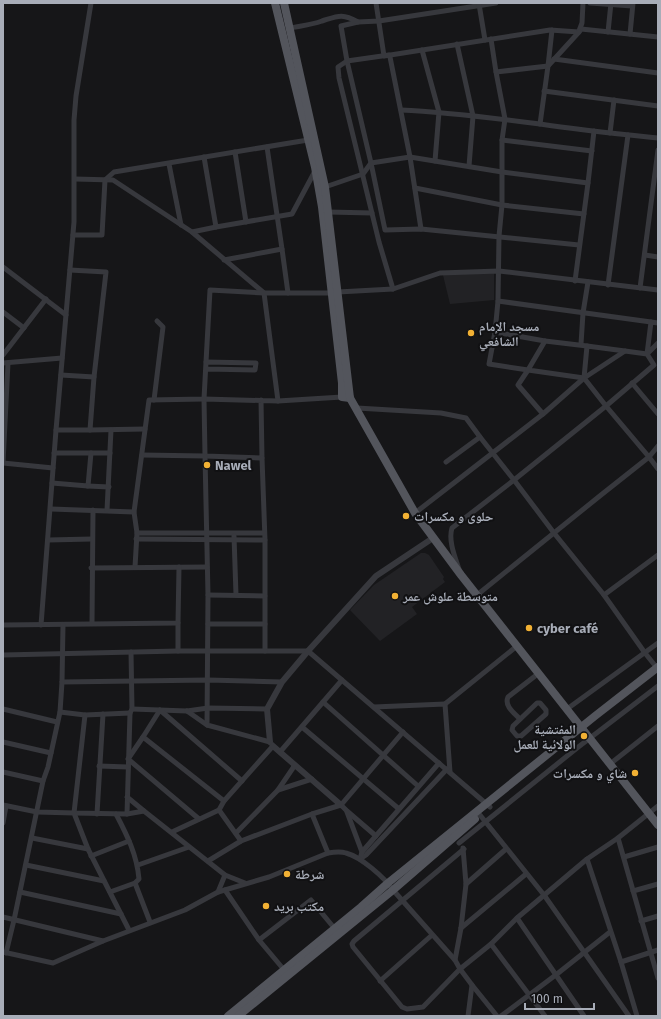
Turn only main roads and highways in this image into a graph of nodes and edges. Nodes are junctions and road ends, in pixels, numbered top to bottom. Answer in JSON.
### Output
{"nodes":[{"id":1,"x":275,"y":3,"type":"edge"},
{"id":2,"x":284,"y":3,"type":"edge"},
{"id":3,"x":334,"y":292,"type":"junction"},
{"id":4,"x":658,"y":669,"type":"edge"},
{"id":5,"x":584,"y":728,"type":"junction"},
{"id":6,"x":489,"y":805,"type":"junction"},
{"id":7,"x":654,"y":812,"type":"edge"},
{"id":8,"x":658,"y":825,"type":"edge"},
{"id":9,"x":390,"y":886,"type":"junction"},
{"id":10,"x":228,"y":1016,"type":"edge"},
{"id":11,"x":238,"y":1016,"type":"edge"}],
"edges":[{"from":1,"to":3,"type":"main road"},
{"from":2,"to":3,"type":"main road"},
{"from":3,"to":5,"type":"main road"},
{"from":4,"to":5,"type":"main road"},
{"from":5,"to":6,"type":"main road"},
{"from":5,"to":7,"type":"main road"},
{"from":6,"to":9,"type":"main road"},
{"from":6,"to":9,"type":"main road"},
{"from":7,"to":8,"type":"main road"},
{"from":9,"to":10,"type":"main road"},
{"from":9,"to":11,"type":"main road"}]}
